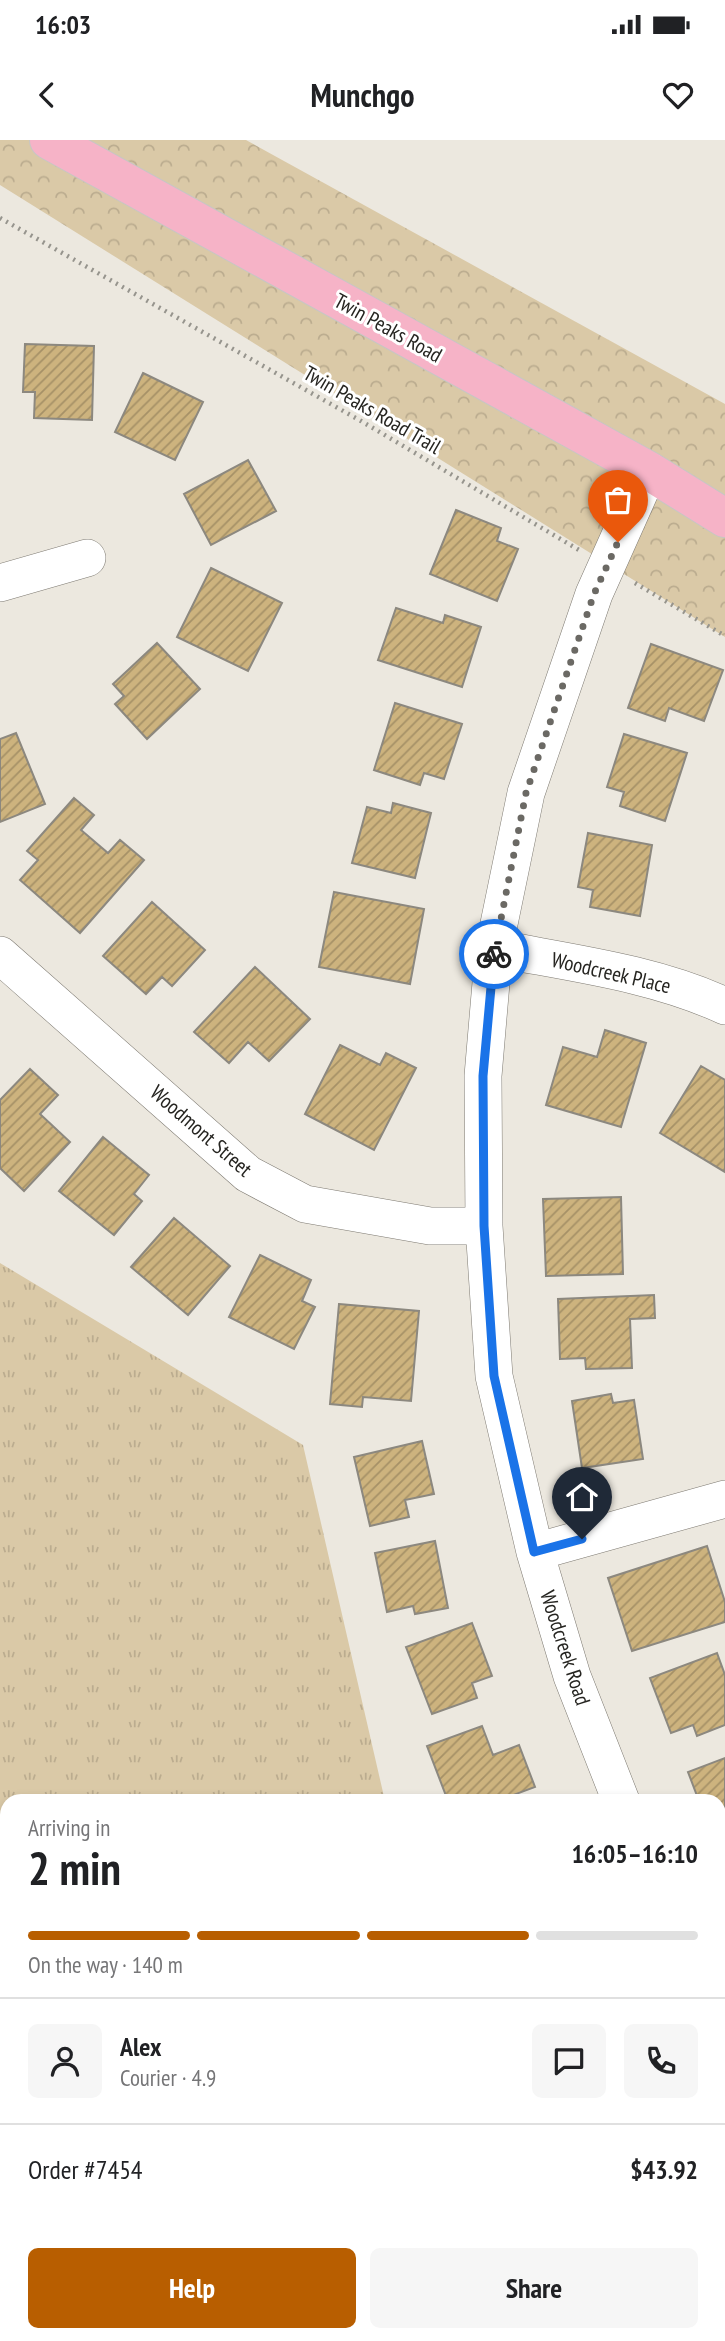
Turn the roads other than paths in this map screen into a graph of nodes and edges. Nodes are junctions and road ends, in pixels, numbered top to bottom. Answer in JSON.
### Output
{"nodes":[{"id":1,"x":49,"y":140,"type":"edge"},
{"id":2,"x":649,"y":471,"type":"junction"},
{"id":3,"x":725,"y":518,"type":"edge"},
{"id":4,"x":87,"y":558,"type":"dead end"},
{"id":5,"x":0,"y":583,"type":"edge"},
{"id":6,"x":494,"y":948,"type":"junction"},
{"id":7,"x":0,"y":955,"type":"edge"},
{"id":8,"x":725,"y":1006,"type":"edge"},
{"id":9,"x":484,"y":1226,"type":"junction"},
{"id":10,"x":725,"y":1499,"type":"edge"},
{"id":11,"x":534,"y":1552,"type":"junction"},
{"id":12,"x":618,"y":1794,"type":"edge"}],
"edges":[{"from":1,"to":2,"type":"main road","name":"Twin Peaks Road"},
{"from":2,"to":3,"type":"main road","name":"Twin Peaks Road"},
{"from":2,"to":6,"type":"street","name":"Woodcreek Road"},
{"from":4,"to":5,"type":"street"},
{"from":6,"to":8,"type":"street","name":"Woodcreek Place"},
{"from":6,"to":9,"type":"street","name":"Woodcreek Road"},
{"from":7,"to":9,"type":"street","name":"Woodmont Street"},
{"from":9,"to":11,"type":"street","name":"Woodcreek Road"},
{"from":10,"to":11,"type":"street"},
{"from":11,"to":12,"type":"street","name":"Woodcreek Road"}]}
